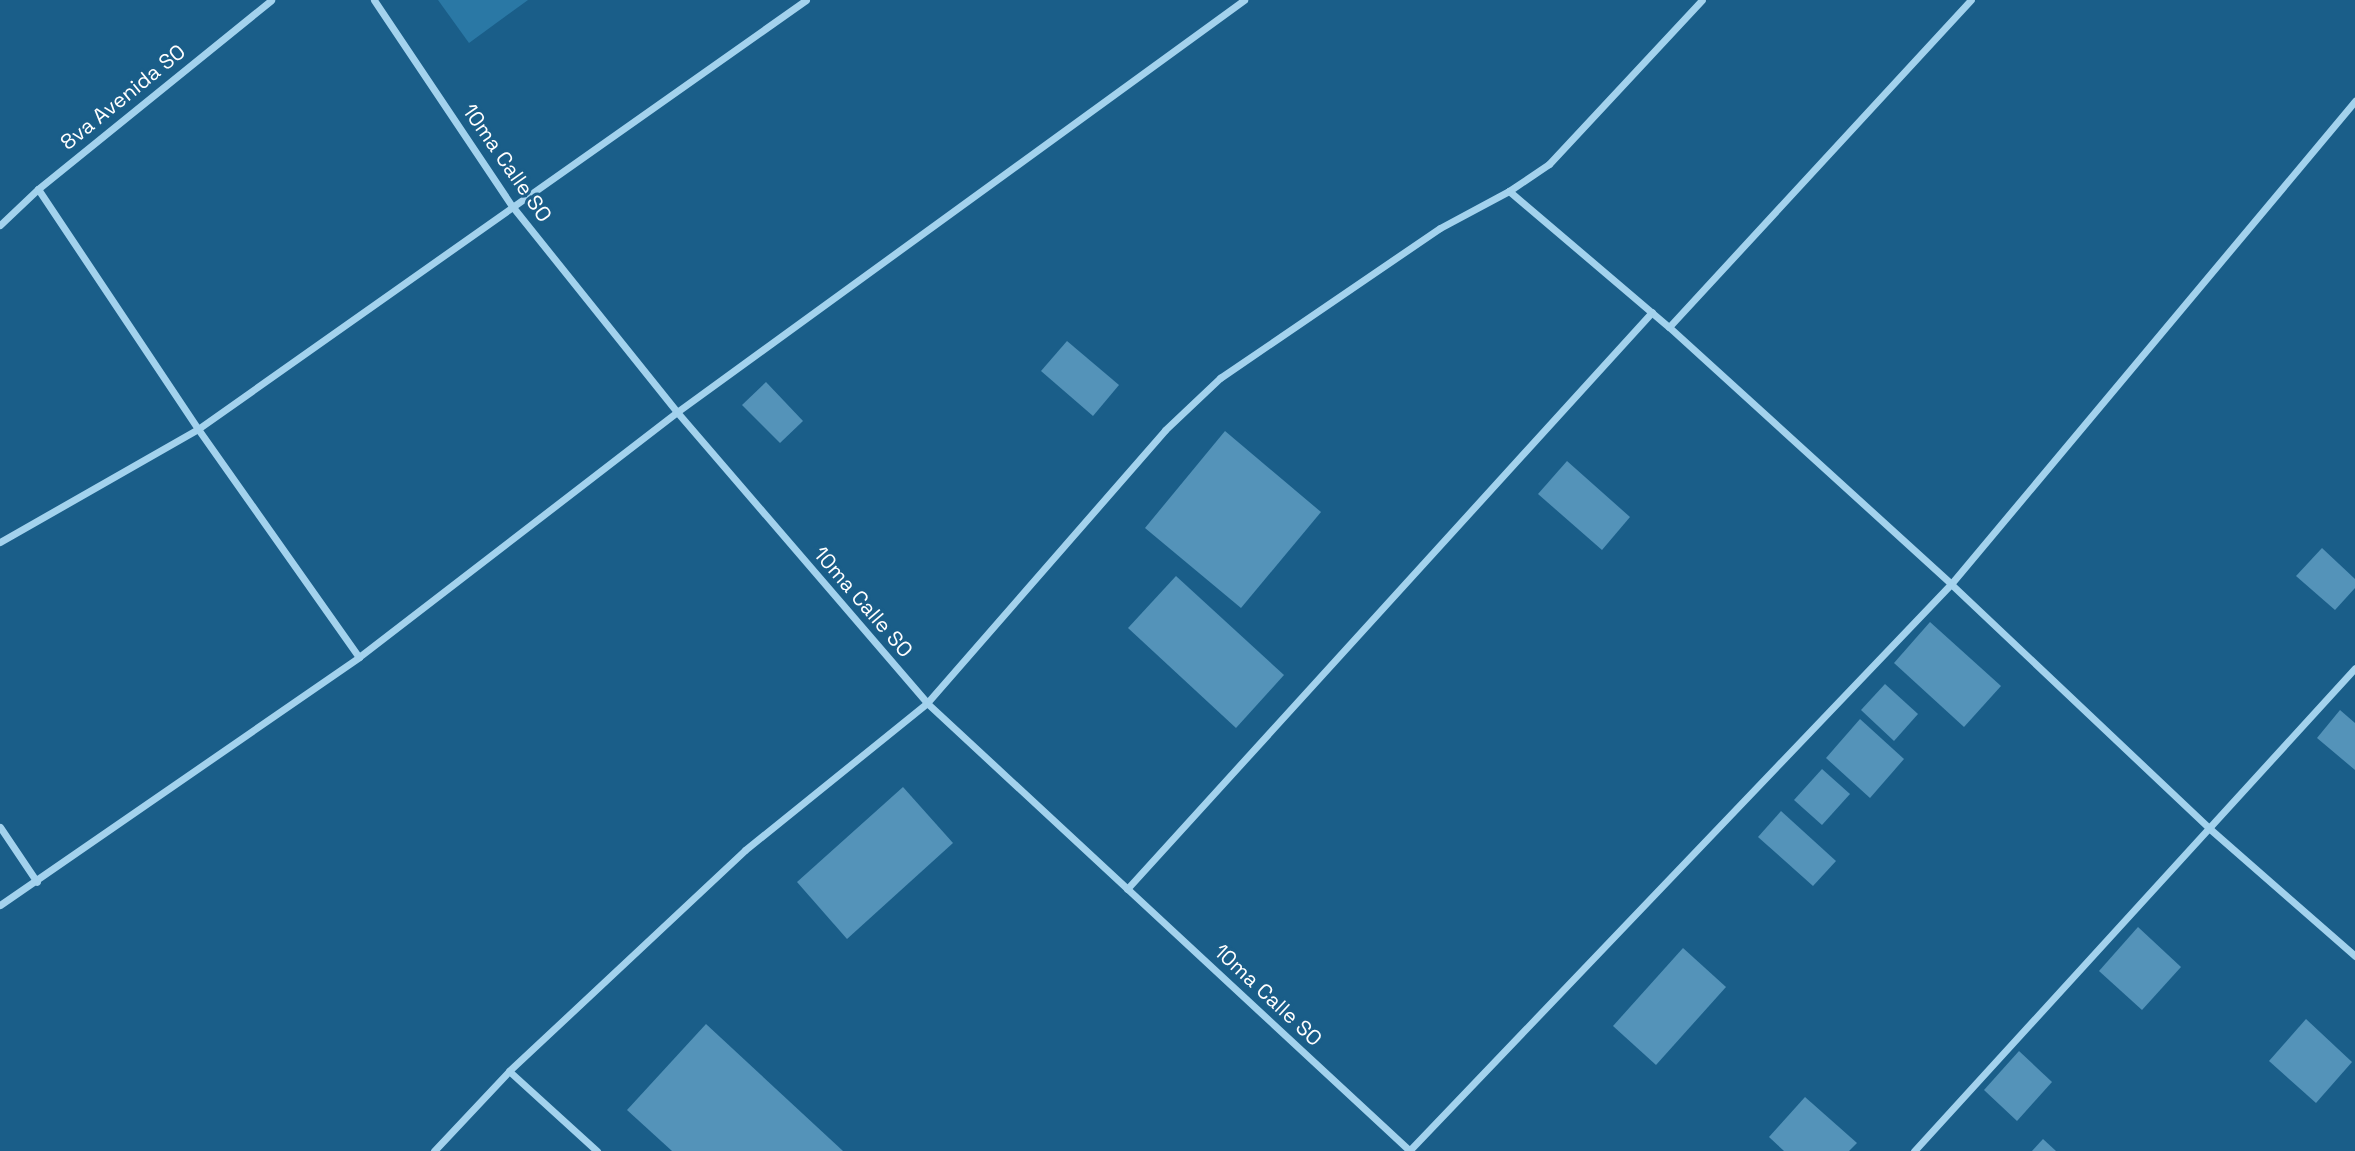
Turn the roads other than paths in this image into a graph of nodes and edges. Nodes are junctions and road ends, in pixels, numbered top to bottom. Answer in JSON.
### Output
{"nodes":[{"id":1,"x":271,"y":0,"type":"edge"},
{"id":2,"x":374,"y":0,"type":"edge"},
{"id":3,"x":806,"y":0,"type":"edge"},
{"id":4,"x":1244,"y":0,"type":"edge"},
{"id":5,"x":1702,"y":0,"type":"edge"},
{"id":6,"x":1971,"y":0,"type":"edge"},
{"id":7,"x":2355,"y":101,"type":"edge"},
{"id":8,"x":38,"y":189,"type":"junction"},
{"id":9,"x":1509,"y":191,"type":"junction"},
{"id":10,"x":512,"y":206,"type":"junction"},
{"id":11,"x":0,"y":225,"type":"edge"},
{"id":12,"x":1652,"y":312,"type":"junction"},
{"id":13,"x":1669,"y":327,"type":"junction"},
{"id":14,"x":677,"y":412,"type":"junction"},
{"id":15,"x":198,"y":429,"type":"junction"},
{"id":16,"x":0,"y":542,"type":"edge"},
{"id":17,"x":1951,"y":584,"type":"junction"},
{"id":18,"x":359,"y":657,"type":"junction"},
{"id":19,"x":2355,"y":668,"type":"edge"},
{"id":20,"x":927,"y":703,"type":"junction"},
{"id":21,"x":0,"y":827,"type":"edge"},
{"id":22,"x":2210,"y":829,"type":"junction"},
{"id":23,"x":37,"y":882,"type":"junction"},
{"id":24,"x":1127,"y":888,"type":"junction"},
{"id":25,"x":0,"y":905,"type":"edge"},
{"id":26,"x":2355,"y":956,"type":"edge"},
{"id":27,"x":509,"y":1071,"type":"junction"},
{"id":28,"x":435,"y":1151,"type":"edge"},
{"id":29,"x":597,"y":1151,"type":"edge"},
{"id":30,"x":1409,"y":1151,"type":"edge"},
{"id":31,"x":1914,"y":1151,"type":"edge"}],
"edges":[{"from":1,"to":8,"type":"street","name":"8va Avenida SO"},
{"from":2,"to":10,"type":"street","name":"10ma Calle SO"},
{"from":3,"to":10,"type":"street"},
{"from":4,"to":14,"type":"street"},
{"from":5,"to":9,"type":"street"},
{"from":6,"to":13,"type":"street"},
{"from":7,"to":17,"type":"street"},
{"from":8,"to":11,"type":"street","name":"8va Avenida SO"},
{"from":8,"to":15,"type":"street"},
{"from":9,"to":12,"type":"street"},
{"from":9,"to":20,"type":"street"},
{"from":10,"to":14,"type":"street","name":"10ma Calle SO"},
{"from":10,"to":15,"type":"street"},
{"from":12,"to":13,"type":"street"},
{"from":12,"to":24,"type":"street"},
{"from":13,"to":17,"type":"street"},
{"from":14,"to":18,"type":"street"},
{"from":14,"to":20,"type":"street","name":"10ma Calle SO"},
{"from":15,"to":16,"type":"street"},
{"from":15,"to":18,"type":"street"},
{"from":17,"to":22,"type":"street"},
{"from":17,"to":30,"type":"street"},
{"from":18,"to":23,"type":"street"},
{"from":19,"to":22,"type":"street"},
{"from":20,"to":24,"type":"street","name":"10ma Calle SO"},
{"from":20,"to":27,"type":"street"},
{"from":21,"to":23,"type":"street"},
{"from":22,"to":26,"type":"street"},
{"from":22,"to":31,"type":"street"},
{"from":23,"to":25,"type":"street"},
{"from":24,"to":30,"type":"street","name":"10ma Calle SO"},
{"from":27,"to":28,"type":"street"},
{"from":27,"to":29,"type":"street"}]}
